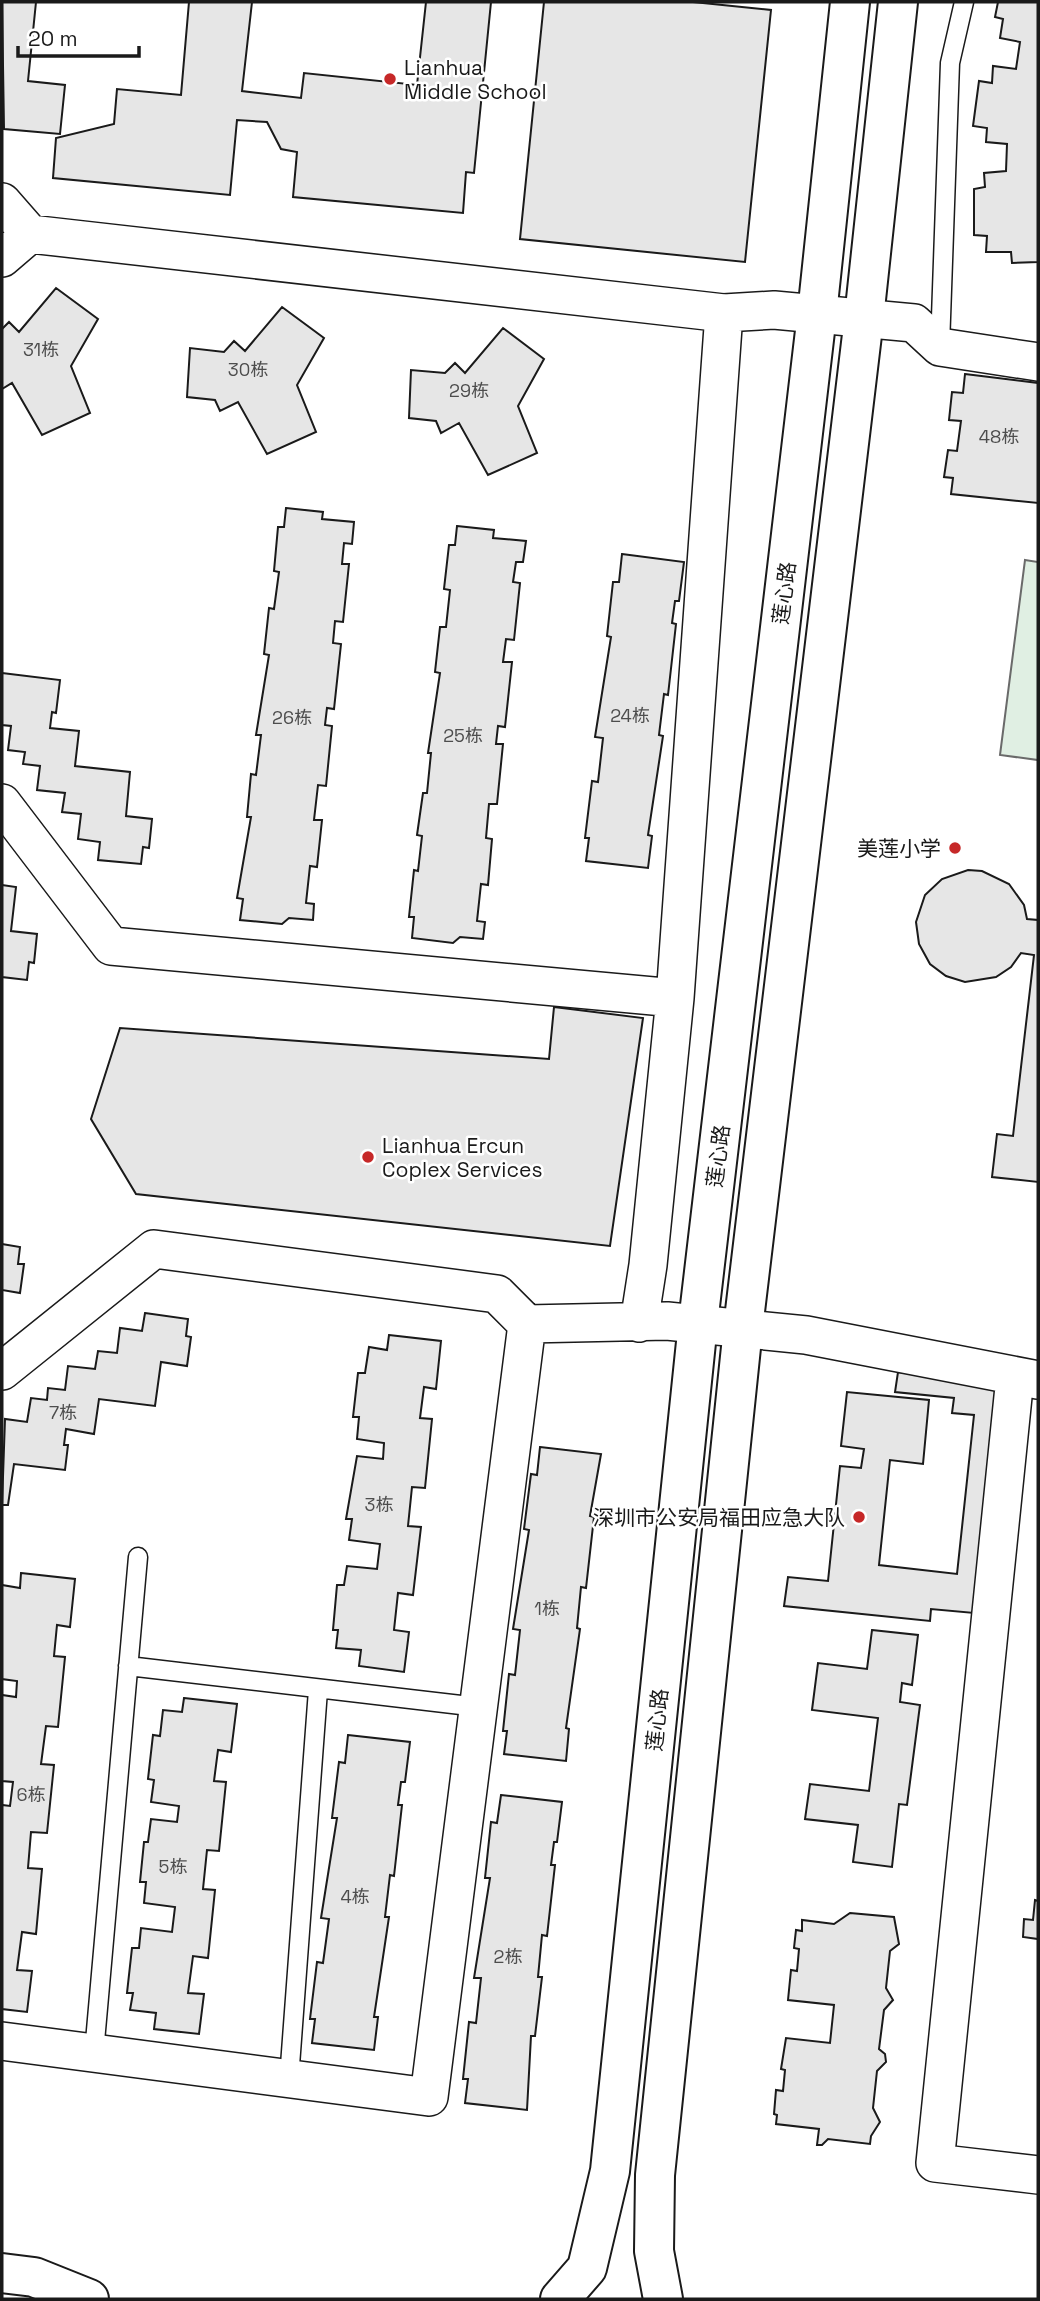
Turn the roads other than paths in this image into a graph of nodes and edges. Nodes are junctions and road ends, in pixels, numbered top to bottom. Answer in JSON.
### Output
{"nodes":[{"id":1,"x":850,"y":2,"type":"edge"},
{"id":2,"x":898,"y":2,"type":"edge"},
{"id":3,"x":964,"y":2,"type":"edge"},
{"id":4,"x":2,"y":202,"type":"edge"},
{"id":5,"x":30,"y":234,"type":"junction"},
{"id":6,"x":2,"y":258,"type":"edge"},
{"id":7,"x":724,"y":313,"type":"junction"},
{"id":8,"x":817,"y":314,"type":"junction"},
{"id":9,"x":864,"y":318,"type":"junction"},
{"id":10,"x":940,"y":347,"type":"junction"},
{"id":11,"x":1038,"y":362,"type":"edge"},
{"id":12,"x":2,"y":803,"type":"edge"},
{"id":13,"x":675,"y":998,"type":"junction"},
{"id":14,"x":639,"y":1323,"type":"junction"},
{"id":15,"x":698,"y":1323,"type":"junction"},
{"id":16,"x":527,"y":1324,"type":"junction"},
{"id":17,"x":743,"y":1328,"type":"junction"},
{"id":18,"x":2,"y":1371,"type":"edge"},
{"id":19,"x":1027,"y":1378,"type":"edge"},
{"id":20,"x":138,"y":1557,"type":"dead end"},
{"id":21,"x":128,"y":1666,"type":"junction"},
{"id":22,"x":318,"y":1690,"type":"junction"},
{"id":23,"x":478,"y":1707,"type":"junction"},
{"id":24,"x":2,"y":2041,"type":"edge"},
{"id":25,"x":93,"y":2053,"type":"junction"},
{"id":26,"x":289,"y":2079,"type":"junction"},
{"id":27,"x":1038,"y":2175,"type":"edge"},
{"id":28,"x":2,"y":2273,"type":"edge"},
{"id":29,"x":89,"y":2299,"type":"edge"},
{"id":30,"x":560,"y":2299,"type":"edge"},
{"id":31,"x":663,"y":2299,"type":"edge"}],
"edges":[{"from":1,"to":8,"type":"main road","name":"莲心路"},
{"from":2,"to":9,"type":"main road"},
{"from":3,"to":10,"type":"lane"},
{"from":4,"to":5,"type":"street"},
{"from":5,"to":6,"type":"street"},
{"from":5,"to":7,"type":"street"},
{"from":7,"to":8,"type":"street"},
{"from":7,"to":13,"type":"street"},
{"from":8,"to":9,"type":"street"},
{"from":8,"to":15,"type":"main road","name":"莲心路"},
{"from":9,"to":10,"type":"street"},
{"from":9,"to":17,"type":"main road"},
{"from":10,"to":11,"type":"street"},
{"from":12,"to":13,"type":"street"},
{"from":13,"to":14,"type":"street"},
{"from":14,"to":15,"type":"street"},
{"from":14,"to":16,"type":"street"},
{"from":15,"to":17,"type":"street"},
{"from":15,"to":30,"type":"main road","name":"莲心路"},
{"from":16,"to":18,"type":"street"},
{"from":16,"to":23,"type":"street"},
{"from":17,"to":19,"type":"street"},
{"from":17,"to":31,"type":"main road"},
{"from":19,"to":27,"type":"street"},
{"from":20,"to":21,"type":"lane"},
{"from":21,"to":22,"type":"lane"},
{"from":21,"to":25,"type":"lane"},
{"from":22,"to":23,"type":"lane"},
{"from":22,"to":26,"type":"lane"},
{"from":23,"to":26,"type":"street"},
{"from":24,"to":25,"type":"street"},
{"from":25,"to":26,"type":"street"},
{"from":28,"to":29,"type":"main road"}]}
